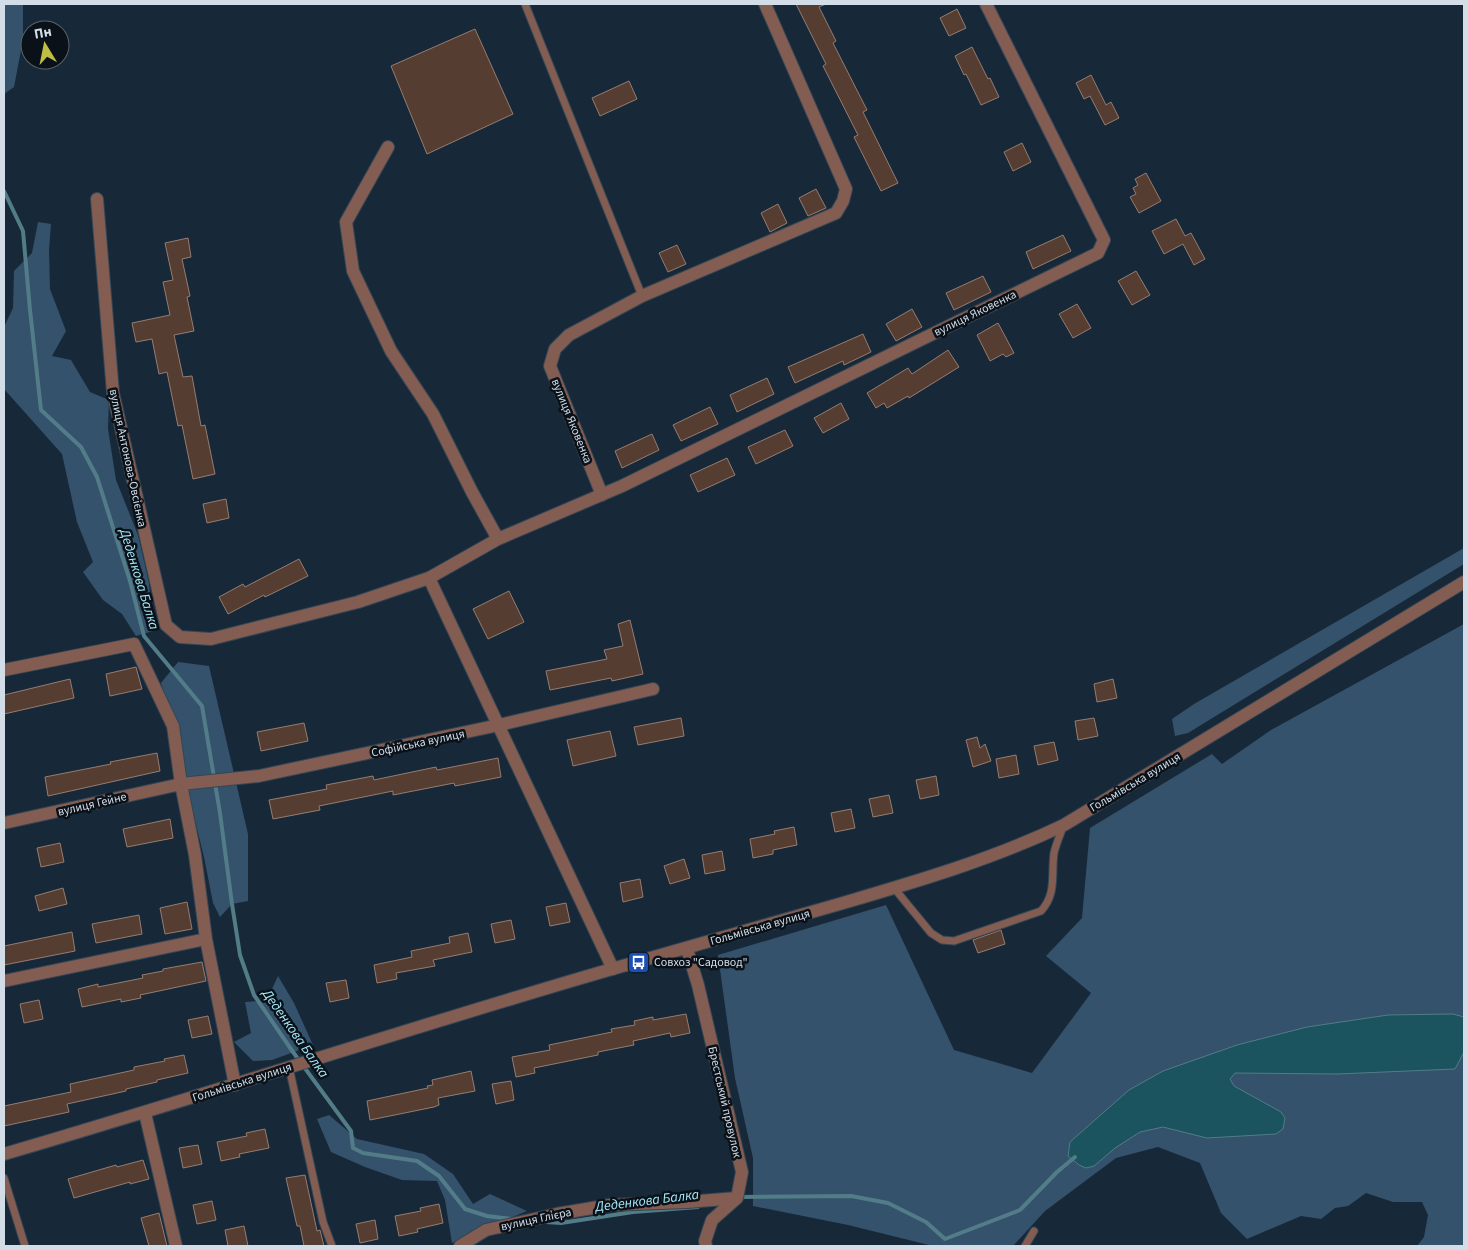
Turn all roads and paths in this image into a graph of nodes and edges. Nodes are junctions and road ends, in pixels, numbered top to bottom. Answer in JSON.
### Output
{"nodes":[{"id":1,"x":525,"y":4,"type":"edge"},
{"id":2,"x":765,"y":4,"type":"edge"},
{"id":3,"x":986,"y":4,"type":"edge"},
{"id":4,"x":388,"y":147,"type":"dead end"},
{"id":5,"x":97,"y":199,"type":"dead end"},
{"id":6,"x":642,"y":296,"type":"junction"},
{"id":7,"x":602,"y":495,"type":"junction"},
{"id":8,"x":498,"y":539,"type":"junction"},
{"id":9,"x":429,"y":578,"type":"junction"},
{"id":10,"x":1464,"y":582,"type":"edge"},
{"id":11,"x":166,"y":625,"type":"joint"},
{"id":12,"x":4,"y":670,"type":"edge"},
{"id":13,"x":653,"y":688,"type":"dead end"},
{"id":14,"x":499,"y":725,"type":"junction"},
{"id":15,"x":181,"y":784,"type":"junction"},
{"id":16,"x":4,"y":824,"type":"edge"},
{"id":17,"x":1064,"y":825,"type":"junction"},
{"id":18,"x":894,"y":888,"type":"junction"},
{"id":19,"x":206,"y":939,"type":"junction"},
{"id":20,"x":687,"y":948,"type":"junction"},
{"id":21,"x":613,"y":969,"type":"junction"},
{"id":22,"x":4,"y":981,"type":"edge"},
{"id":23,"x":289,"y":1067,"type":"junction"},
{"id":24,"x":235,"y":1085,"type":"junction"},
{"id":25,"x":145,"y":1113,"type":"junction"},
{"id":26,"x":4,"y":1154,"type":"edge"},
{"id":27,"x":4,"y":1178,"type":"edge"},
{"id":28,"x":736,"y":1198,"type":"junction"},
{"id":29,"x":1034,"y":1231,"type":"dead end"},
{"id":30,"x":26,"y":1246,"type":"edge"},
{"id":31,"x":176,"y":1246,"type":"edge"},
{"id":32,"x":332,"y":1246,"type":"edge"},
{"id":33,"x":460,"y":1246,"type":"edge"},
{"id":34,"x":706,"y":1246,"type":"edge"},
{"id":35,"x":1025,"y":1246,"type":"edge"}],
"edges":[{"from":1,"to":6,"type":"lane"},
{"from":2,"to":6,"type":"street","name":"вулиця Яковенка"},
{"from":3,"to":7,"type":"street","name":"вулиця Яковенка"},
{"from":4,"to":8,"type":"street"},
{"from":5,"to":11,"type":"street","name":"вулиця Антонова-Овсієнка"},
{"from":6,"to":7,"type":"street","name":"вулиця Яковенка"},
{"from":7,"to":8,"type":"street","name":"вулиця Яковенка"},
{"from":8,"to":9,"type":"street","name":"вулиця Яковенка"},
{"from":9,"to":11,"type":"street","name":"вулиця Яковенка"},
{"from":9,"to":14,"type":"street"},
{"from":10,"to":17,"type":"street","name":"Гольмівська вулиця"},
{"from":12,"to":15,"type":"street"},
{"from":13,"to":14,"type":"street","name":"Софійська вулиця"},
{"from":14,"to":15,"type":"street","name":"Софійська вулиця"},
{"from":14,"to":21,"type":"street"},
{"from":15,"to":16,"type":"street","name":"вулиця Гейне"},
{"from":15,"to":19,"type":"street"},
{"from":17,"to":18,"type":"street","name":"Гольмівська вулиця"},
{"from":17,"to":18,"type":"lane"},
{"from":18,"to":20,"type":"street","name":"Гольмівська вулиця"},
{"from":19,"to":22,"type":"street"},
{"from":19,"to":24,"type":"street"},
{"from":20,"to":21,"type":"street","name":"Гольмівська вулиця"},
{"from":20,"to":28,"type":"street","name":"Брестський провулок"},
{"from":21,"to":23,"type":"street","name":"Гольмівська вулиця"},
{"from":23,"to":24,"type":"street","name":"Гольмівська вулиця"},
{"from":23,"to":32,"type":"lane"},
{"from":24,"to":25,"type":"street","name":"Гольмівська вулиця"},
{"from":25,"to":26,"type":"street","name":"Гольмівська вулиця"},
{"from":25,"to":31,"type":"street"},
{"from":27,"to":30,"type":"lane"},
{"from":28,"to":33,"type":"street","name":"вулиця Глієра"},
{"from":28,"to":34,"type":"street"},
{"from":29,"to":35,"type":"lane"}]}
